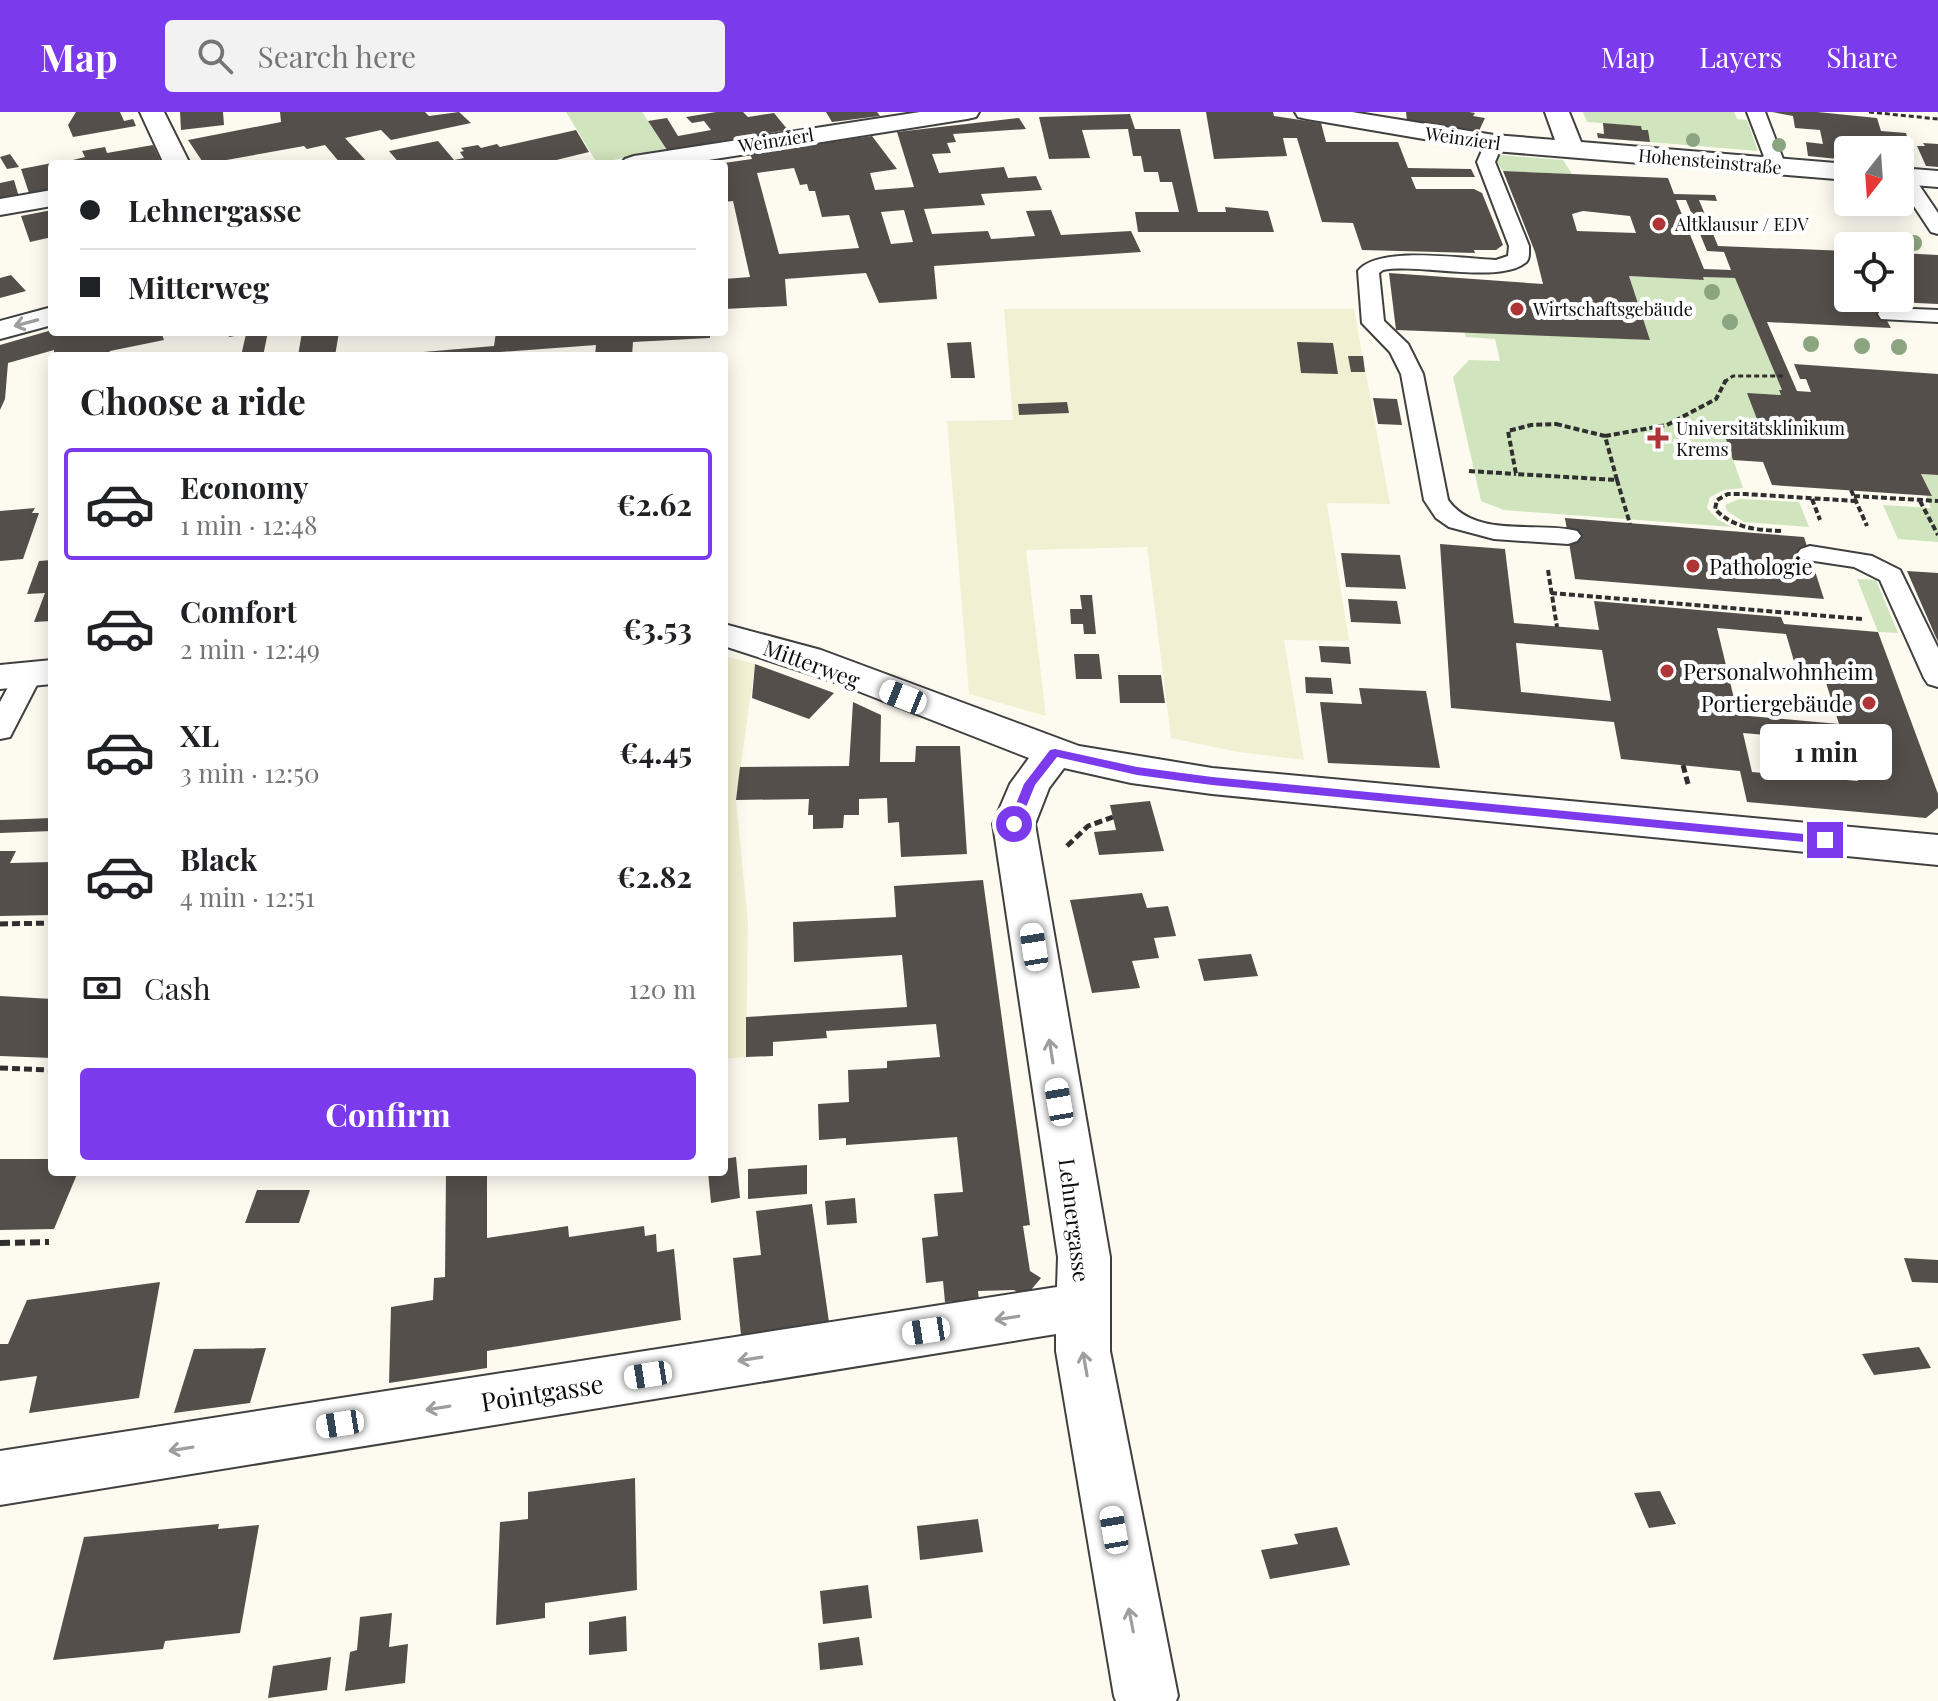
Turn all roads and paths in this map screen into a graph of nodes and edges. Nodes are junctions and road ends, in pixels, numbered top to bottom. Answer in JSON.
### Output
{"nodes":[{"id":1,"x":152,"y":112,"type":"edge"},
{"id":2,"x":967,"y":112,"type":"edge"},
{"id":3,"x":1307,"y":112,"type":"edge"},
{"id":4,"x":1557,"y":112,"type":"edge"},
{"id":5,"x":1756,"y":112,"type":"edge"},
{"id":6,"x":1869,"y":112,"type":"edge"},
{"id":7,"x":917,"y":115,"type":"edge"},
{"id":8,"x":1938,"y":119,"type":"edge"},
{"id":9,"x":1494,"y":143,"type":"junction"},
{"id":10,"x":1571,"y":150,"type":"junction"},
{"id":11,"x":175,"y":160,"type":"edge"},
{"id":12,"x":657,"y":160,"type":"edge"},
{"id":13,"x":1777,"y":167,"type":"junction"},
{"id":14,"x":1834,"y":171,"type":"edge"},
{"id":15,"x":1914,"y":177,"type":"edge"},
{"id":16,"x":1938,"y":179,"type":"edge"},
{"id":17,"x":1914,"y":193,"type":"edge"},
{"id":18,"x":48,"y":199,"type":"edge"},
{"id":19,"x":0,"y":207,"type":"edge"},
{"id":20,"x":1938,"y":228,"type":"edge"},
{"id":21,"x":1889,"y":314,"type":"dead end"},
{"id":22,"x":1938,"y":316,"type":"edge"},
{"id":23,"x":48,"y":317,"type":"edge"},
{"id":24,"x":0,"y":330,"type":"edge"},
{"id":25,"x":1783,"y":376,"type":"dead end"},
{"id":26,"x":1605,"y":436,"type":"junction"},
{"id":27,"x":1618,"y":480,"type":"junction"},
{"id":28,"x":1854,"y":496,"type":"junction"},
{"id":29,"x":1812,"y":499,"type":"junction"},
{"id":30,"x":1920,"y":500,"type":"junction"},
{"id":31,"x":1938,"y":501,"type":"edge"},
{"id":32,"x":1820,"y":520,"type":"dead end"},
{"id":33,"x":1866,"y":523,"type":"dead end"},
{"id":34,"x":1630,"y":524,"type":"dead end"},
{"id":35,"x":1784,"y":531,"type":"dead end"},
{"id":36,"x":1542,"y":534,"type":"junction"},
{"id":37,"x":1938,"y":535,"type":"edge"},
{"id":38,"x":1568,"y":536,"type":"dead end"},
{"id":39,"x":1810,"y":554,"type":"dead end"},
{"id":40,"x":1551,"y":593,"type":"junction"},
{"id":41,"x":1862,"y":619,"type":"dead end"},
{"id":42,"x":1557,"y":627,"type":"dead end"},
{"id":43,"x":728,"y":636,"type":"edge"},
{"id":44,"x":27,"y":675,"type":"edge"},
{"id":45,"x":1938,"y":678,"type":"edge"},
{"id":46,"x":1938,"y":692,"type":"edge"},
{"id":47,"x":0,"y":730,"type":"edge"},
{"id":48,"x":1055,"y":753,"type":"junction"},
{"id":49,"x":1683,"y":765,"type":"dead end"},
{"id":50,"x":1686,"y":776,"type":"dead end"},
{"id":51,"x":1113,"y":817,"type":"dead end"},
{"id":52,"x":1060,"y":848,"type":"dead end"},
{"id":53,"x":1938,"y":850,"type":"edge"},
{"id":54,"x":48,"y":923,"type":"edge"},
{"id":55,"x":0,"y":924,"type":"edge"},
{"id":56,"x":0,"y":1068,"type":"edge"},
{"id":57,"x":48,"y":1070,"type":"edge"},
{"id":58,"x":49,"y":1242,"type":"dead end"},
{"id":59,"x":0,"y":1243,"type":"edge"},
{"id":60,"x":1084,"y":1306,"type":"junction"},
{"id":61,"x":0,"y":1478,"type":"edge"},
{"id":62,"x":1146,"y":1696,"type":"dead end"}],
"edges":[{"from":1,"to":11,"type":"street"},
{"from":2,"to":7,"type":"street","name":"Weinzierl"},
{"from":3,"to":9,"type":"street","name":"Weinzierl"},
{"from":4,"to":10,"type":"street"},
{"from":5,"to":13,"type":"lane"},
{"from":6,"to":8,"type":"path"},
{"from":7,"to":12,"type":"street","name":"Weinzierl"},
{"from":9,"to":10,"type":"street","name":"Weinzierl"},
{"from":9,"to":36,"type":"lane"},
{"from":10,"to":13,"type":"street","name":"Hohensteinstraße"},
{"from":13,"to":14,"type":"street","name":"Hohensteinstraße"},
{"from":15,"to":16,"type":"street"},
{"from":17,"to":20,"type":"lane"},
{"from":18,"to":19,"type":"street"},
{"from":21,"to":22,"type":"lane"},
{"from":23,"to":24,"type":"street","one_way":true},
{"from":25,"to":26,"type":"path"},
{"from":26,"to":27,"type":"path"},
{"from":26,"to":27,"type":"path"},
{"from":27,"to":34,"type":"path"},
{"from":28,"to":29,"type":"path"},
{"from":28,"to":30,"type":"path"},
{"from":28,"to":33,"type":"path"},
{"from":29,"to":32,"type":"path"},
{"from":29,"to":35,"type":"path"},
{"from":30,"to":31,"type":"path"},
{"from":30,"to":37,"type":"path"},
{"from":36,"to":38,"type":"lane"},
{"from":36,"to":40,"type":"path"},
{"from":39,"to":45,"type":"lane"},
{"from":40,"to":41,"type":"path"},
{"from":40,"to":42,"type":"path"},
{"from":43,"to":48,"type":"street","name":"Mitterweg"},
{"from":44,"to":47,"type":"lane"},
{"from":45,"to":46,"type":"lane"},
{"from":48,"to":53,"type":"street","name":"Mitterweg"},
{"from":60,"to":48,"type":"street","name":"Lehnergasse","one_way":true},
{"from":49,"to":50,"type":"path"},
{"from":51,"to":52,"type":"path"},
{"from":54,"to":55,"type":"path"},
{"from":56,"to":57,"type":"path"},
{"from":58,"to":59,"type":"path"},
{"from":60,"to":61,"type":"street","name":"Pointgasse","one_way":true},
{"from":62,"to":60,"type":"street","name":"Lehnergasse","one_way":true}]}
